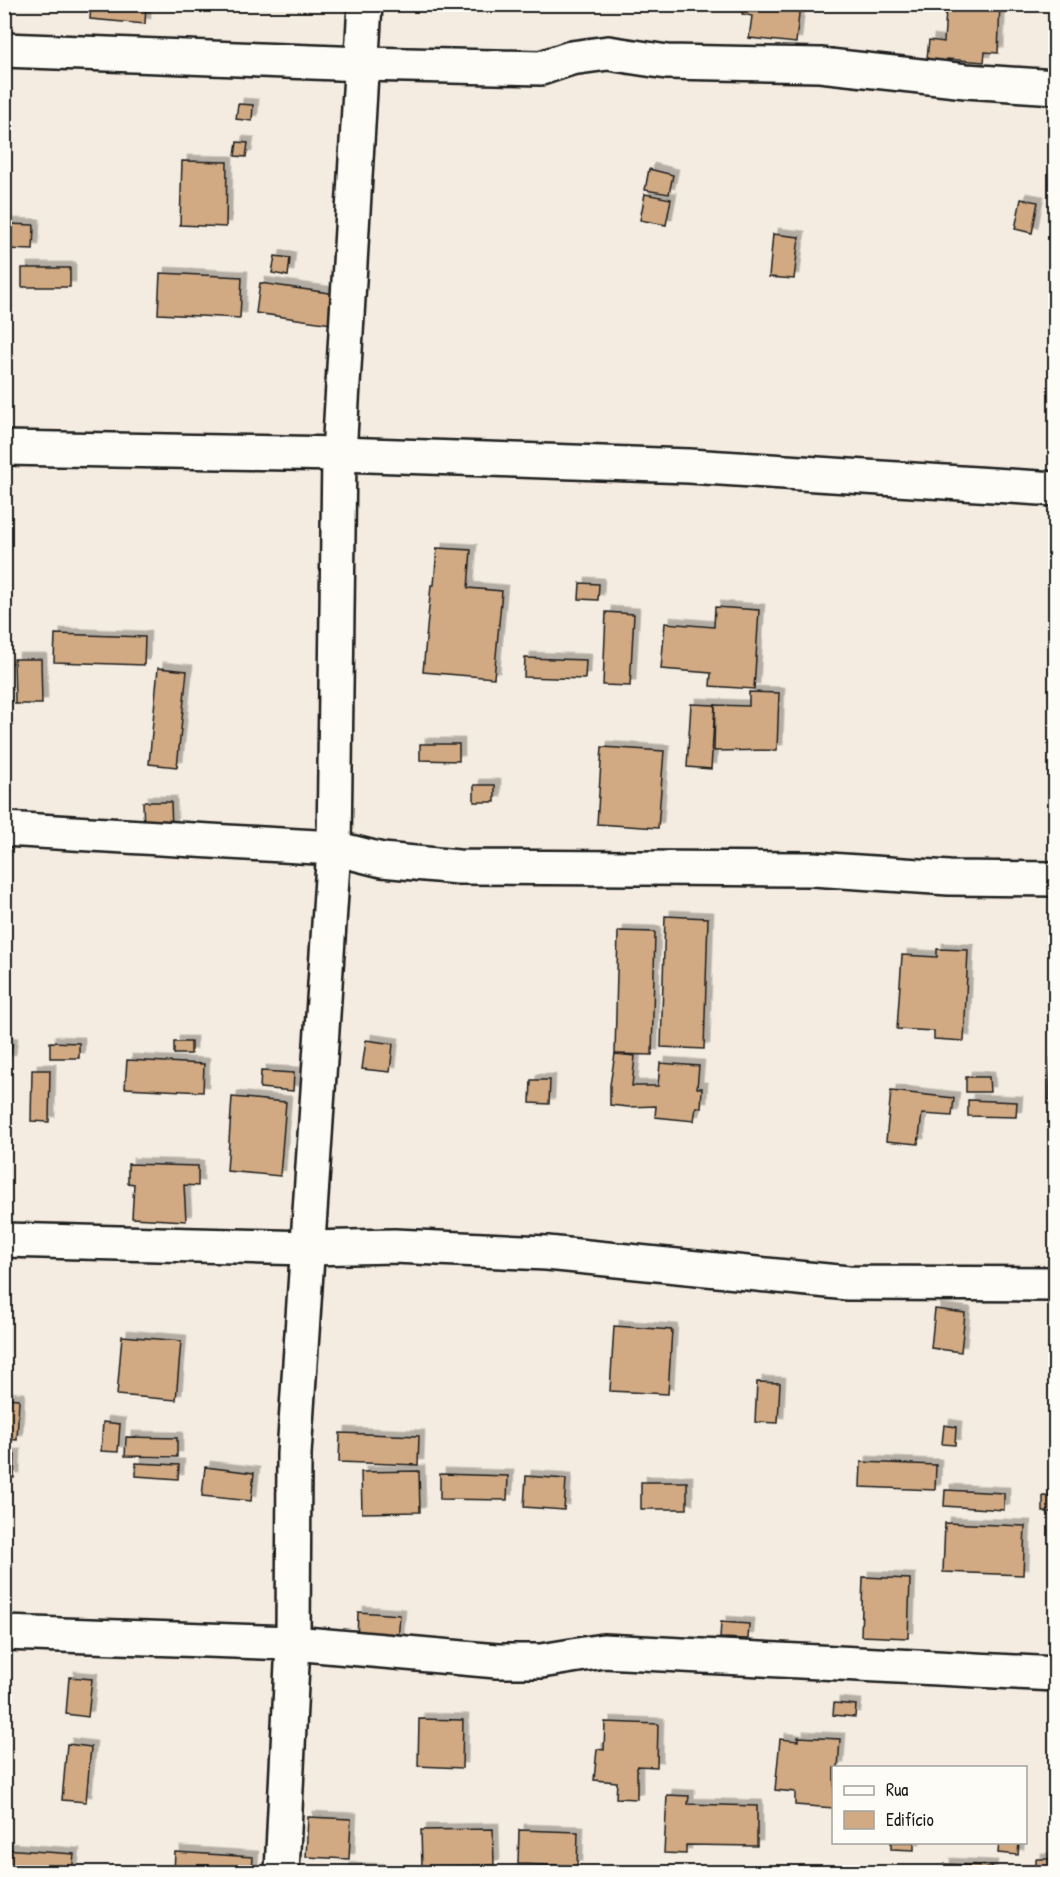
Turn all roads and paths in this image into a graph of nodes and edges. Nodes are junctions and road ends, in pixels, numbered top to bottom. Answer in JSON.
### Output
{"nodes":[{"id":1,"x":365,"y":4,"type":"edge"},
{"id":2,"x":4,"y":50,"type":"edge"},
{"id":3,"x":363,"y":64,"type":"junction"},
{"id":4,"x":1056,"y":87,"type":"edge"},
{"id":5,"x":4,"y":448,"type":"edge"},
{"id":6,"x":339,"y":454,"type":"junction"},
{"id":7,"x":1056,"y":489,"type":"edge"},
{"id":8,"x":4,"y":829,"type":"edge"},
{"id":9,"x":334,"y":848,"type":"junction"},
{"id":10,"x":1056,"y":879,"type":"edge"},
{"id":11,"x":4,"y":1240,"type":"edge"},
{"id":12,"x":309,"y":1248,"type":"junction"},
{"id":13,"x":1056,"y":1284,"type":"edge"},
{"id":14,"x":4,"y":1633,"type":"edge"},
{"id":15,"x":293,"y":1643,"type":"junction"},
{"id":16,"x":1056,"y":1674,"type":"edge"},
{"id":17,"x":282,"y":1872,"type":"edge"}],
"edges":[{"from":1,"to":3,"type":"street"},
{"from":2,"to":3,"type":"street"},
{"from":3,"to":4,"type":"street"},
{"from":3,"to":6,"type":"street"},
{"from":5,"to":6,"type":"street"},
{"from":6,"to":7,"type":"street"},
{"from":6,"to":9,"type":"street"},
{"from":8,"to":9,"type":"street"},
{"from":9,"to":10,"type":"street"},
{"from":9,"to":12,"type":"street"},
{"from":11,"to":12,"type":"street"},
{"from":12,"to":13,"type":"street"},
{"from":12,"to":15,"type":"street"},
{"from":14,"to":15,"type":"street"},
{"from":15,"to":16,"type":"street"},
{"from":15,"to":17,"type":"street"}]}
